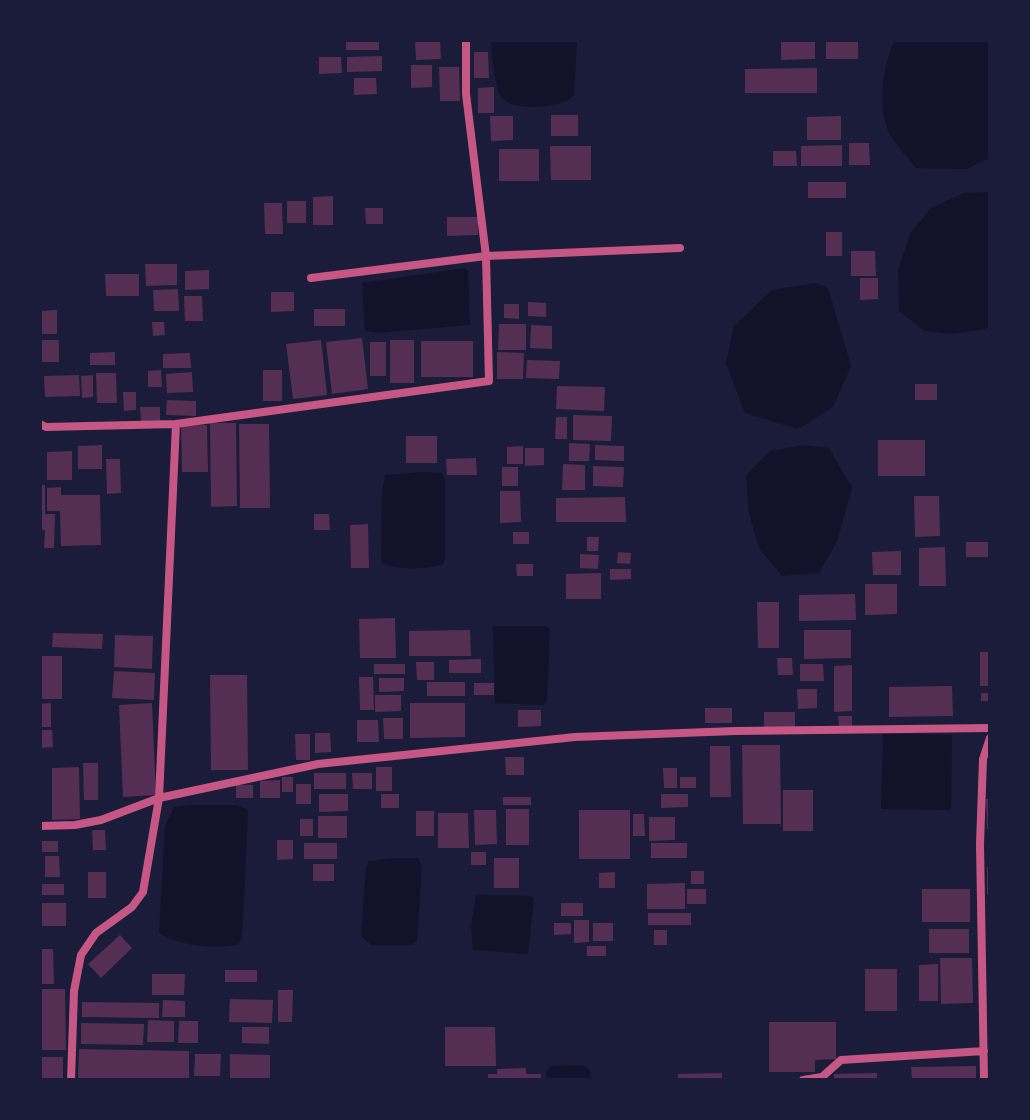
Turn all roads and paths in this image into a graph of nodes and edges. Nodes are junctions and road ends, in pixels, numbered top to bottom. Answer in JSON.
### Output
{"nodes":[{"id":1,"x":466,"y":40,"type":"edge"},
{"id":2,"x":680,"y":248,"type":"dead end"},
{"id":3,"x":486,"y":256,"type":"junction"},
{"id":4,"x":311,"y":278,"type":"dead end"},
{"id":5,"x":40,"y":424,"type":"edge"},
{"id":6,"x":176,"y":424,"type":"junction"},
{"id":7,"x":990,"y":728,"type":"edge"},
{"id":8,"x":990,"y":738,"type":"edge"},
{"id":9,"x":159,"y":798,"type":"junction"},
{"id":10,"x":40,"y":826,"type":"edge"},
{"id":11,"x":984,"y":1051,"type":"junction"},
{"id":12,"x":71,"y":1080,"type":"edge"},
{"id":13,"x":803,"y":1080,"type":"edge"},
{"id":14,"x":984,"y":1080,"type":"edge"}],
"edges":[{"from":1,"to":3,"type":"street"},
{"from":2,"to":3,"type":"street"},
{"from":3,"to":4,"type":"street"},
{"from":3,"to":6,"type":"street"},
{"from":5,"to":6,"type":"street"},
{"from":6,"to":9,"type":"street"},
{"from":7,"to":9,"type":"street"},
{"from":8,"to":11,"type":"street"},
{"from":9,"to":10,"type":"street"},
{"from":9,"to":12,"type":"street"},
{"from":11,"to":13,"type":"street"},
{"from":11,"to":14,"type":"street"}]}
